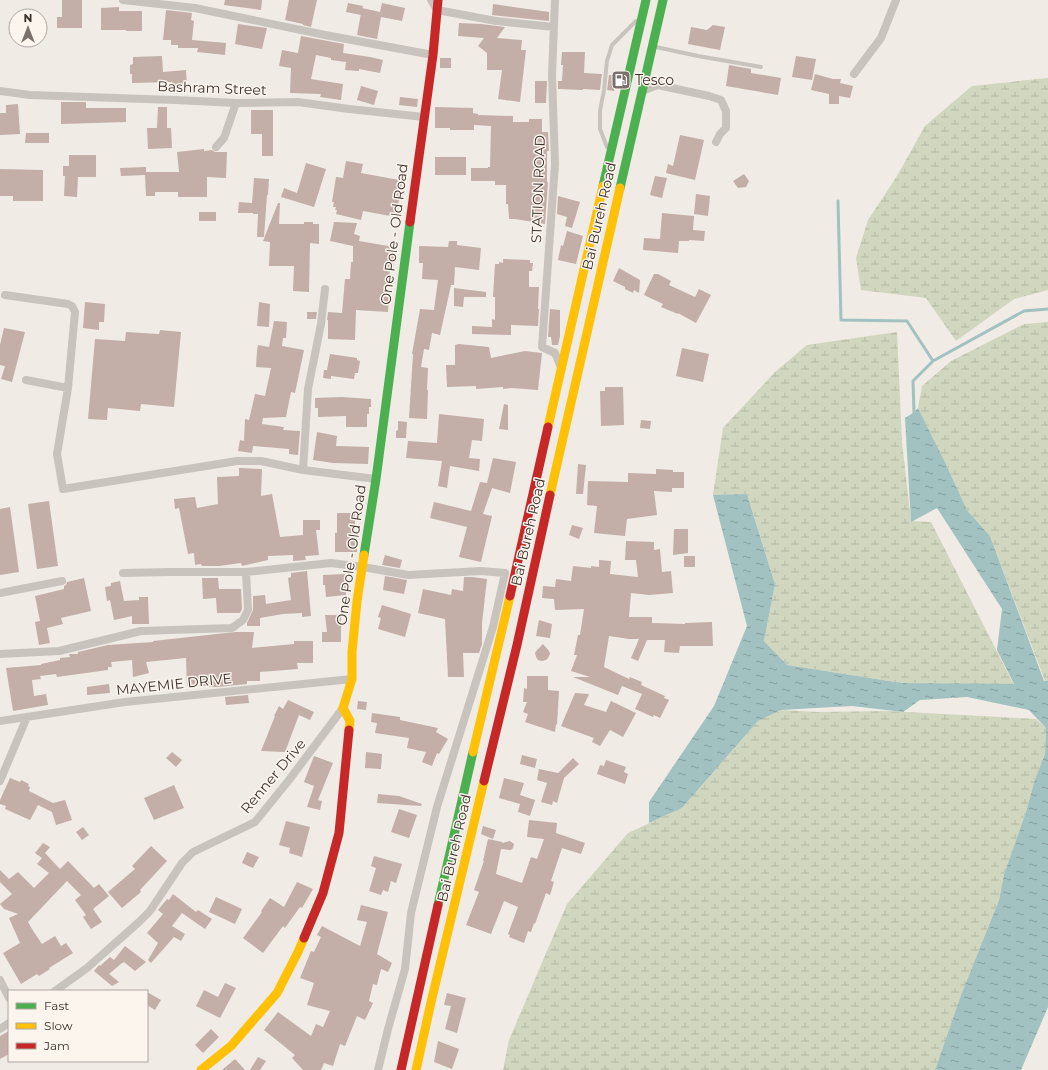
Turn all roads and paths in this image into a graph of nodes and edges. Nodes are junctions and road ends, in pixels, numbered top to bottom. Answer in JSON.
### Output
{"nodes":[{"id":1,"x":123,"y":0,"type":"edge"},
{"id":2,"x":431,"y":0,"type":"edge"},
{"id":3,"x":438,"y":0,"type":"edge"},
{"id":4,"x":556,"y":0,"type":"edge"},
{"id":5,"x":646,"y":0,"type":"edge"},
{"id":6,"x":663,"y":0,"type":"edge"},
{"id":7,"x":896,"y":0,"type":"edge"},
{"id":8,"x":437,"y":10,"type":"junction"},
{"id":9,"x":643,"y":14,"type":"junction"},
{"id":10,"x":554,"y":27,"type":"junction"},
{"id":11,"x":652,"y":46,"type":"junction"},
{"id":12,"x":433,"y":55,"type":"junction"},
{"id":13,"x":761,"y":67,"type":"dead end"},
{"id":14,"x":854,"y":74,"type":"dead end"},
{"id":15,"x":0,"y":91,"type":"edge"},
{"id":16,"x":642,"y":91,"type":"junction"},
{"id":17,"x":236,"y":103,"type":"junction"},
{"id":18,"x":424,"y":116,"type":"junction"},
{"id":19,"x":716,"y":142,"type":"dead end"},
{"id":20,"x":216,"y":147,"type":"dead end"},
{"id":21,"x":610,"y":155,"type":"junction"},
{"id":22,"x":325,"y":289,"type":"dead end"},
{"id":23,"x":6,"y":295,"type":"dead end"},
{"id":24,"x":562,"y":369,"type":"junction"},
{"id":25,"x":26,"y":380,"type":"dead end"},
{"id":26,"x":68,"y":388,"type":"junction"},
{"id":27,"x":303,"y":470,"type":"junction"},
{"id":28,"x":376,"y":479,"type":"junction"},
{"id":29,"x":363,"y":567,"type":"junction"},
{"id":30,"x":246,"y":572,"type":"junction"},
{"id":31,"x":123,"y":573,"type":"dead end"},
{"id":32,"x":62,"y":581,"type":"dead end"},
{"id":33,"x":0,"y":593,"type":"edge"},
{"id":34,"x":0,"y":654,"type":"edge"},
{"id":35,"x":352,"y":679,"type":"junction"},
{"id":36,"x":343,"y":708,"type":"junction"},
{"id":37,"x":27,"y":717,"type":"junction"},
{"id":38,"x":0,"y":721,"type":"edge"},
{"id":39,"x":0,"y":781,"type":"edge"},
{"id":40,"x":0,"y":980,"type":"edge"},
{"id":41,"x":56,"y":990,"type":"edge"},
{"id":42,"x":8,"y":996,"type":"edge"},
{"id":43,"x":201,"y":1070,"type":"edge"},
{"id":44,"x":378,"y":1070,"type":"edge"},
{"id":45,"x":401,"y":1070,"type":"edge"},
{"id":46,"x":416,"y":1070,"type":"edge"}],
"edges":[{"from":1,"to":12,"type":"street"},
{"from":2,"to":8,"type":"street"},
{"from":3,"to":8,"type":"main road","name":"One Pole - Old Road"},
{"from":4,"to":10,"type":"street","name":"STATION ROAD"},
{"from":5,"to":9,"type":"main road","name":"Bai Bureh Road"},
{"from":6,"to":11,"type":"main road","name":"Bai Bureh Road"},
{"from":7,"to":14,"type":"street"},
{"from":8,"to":10,"type":"street"},
{"from":8,"to":12,"type":"main road","name":"One Pole - Old Road"},
{"from":9,"to":21,"type":"main road","name":"Bai Bureh Road"},
{"from":9,"to":21,"type":"lane"},
{"from":10,"to":24,"type":"street","name":"STATION ROAD"},
{"from":11,"to":13,"type":"lane"},
{"from":11,"to":16,"type":"main road","name":"Bai Bureh Road"},
{"from":12,"to":18,"type":"main road","name":"One Pole - Old Road"},
{"from":15,"to":17,"type":"street","name":"Bashram Street"},
{"from":16,"to":19,"type":"street"},
{"from":16,"to":46,"type":"main road","name":"Bai Bureh Road"},
{"from":17,"to":18,"type":"street","name":"Bashram Street"},
{"from":17,"to":20,"type":"street"},
{"from":18,"to":28,"type":"main road","name":"One Pole - Old Road"},
{"from":21,"to":24,"type":"main road","name":"Bai Bureh Road"},
{"from":22,"to":27,"type":"street"},
{"from":23,"to":26,"type":"street"},
{"from":24,"to":45,"type":"main road","name":"Bai Bureh Road"},
{"from":25,"to":26,"type":"street"},
{"from":26,"to":27,"type":"street"},
{"from":27,"to":28,"type":"street"},
{"from":28,"to":29,"type":"main road","name":"One Pole - Old Road"},
{"from":29,"to":30,"type":"street"},
{"from":29,"to":35,"type":"main road","name":"One Pole - Old Road"},
{"from":29,"to":44,"type":"street"},
{"from":30,"to":31,"type":"street"},
{"from":30,"to":34,"type":"street"},
{"from":32,"to":33,"type":"street"},
{"from":35,"to":36,"type":"main road","name":"One Pole - Old Road"},
{"from":35,"to":37,"type":"street","name":"MAYEMIE DRIVE"},
{"from":36,"to":41,"type":"street","name":"Renner Drive"},
{"from":36,"to":43,"type":"main road"},
{"from":37,"to":38,"type":"street","name":"MAYEMIE DRIVE"},
{"from":37,"to":39,"type":"street"},
{"from":40,"to":42,"type":"street"}]}
